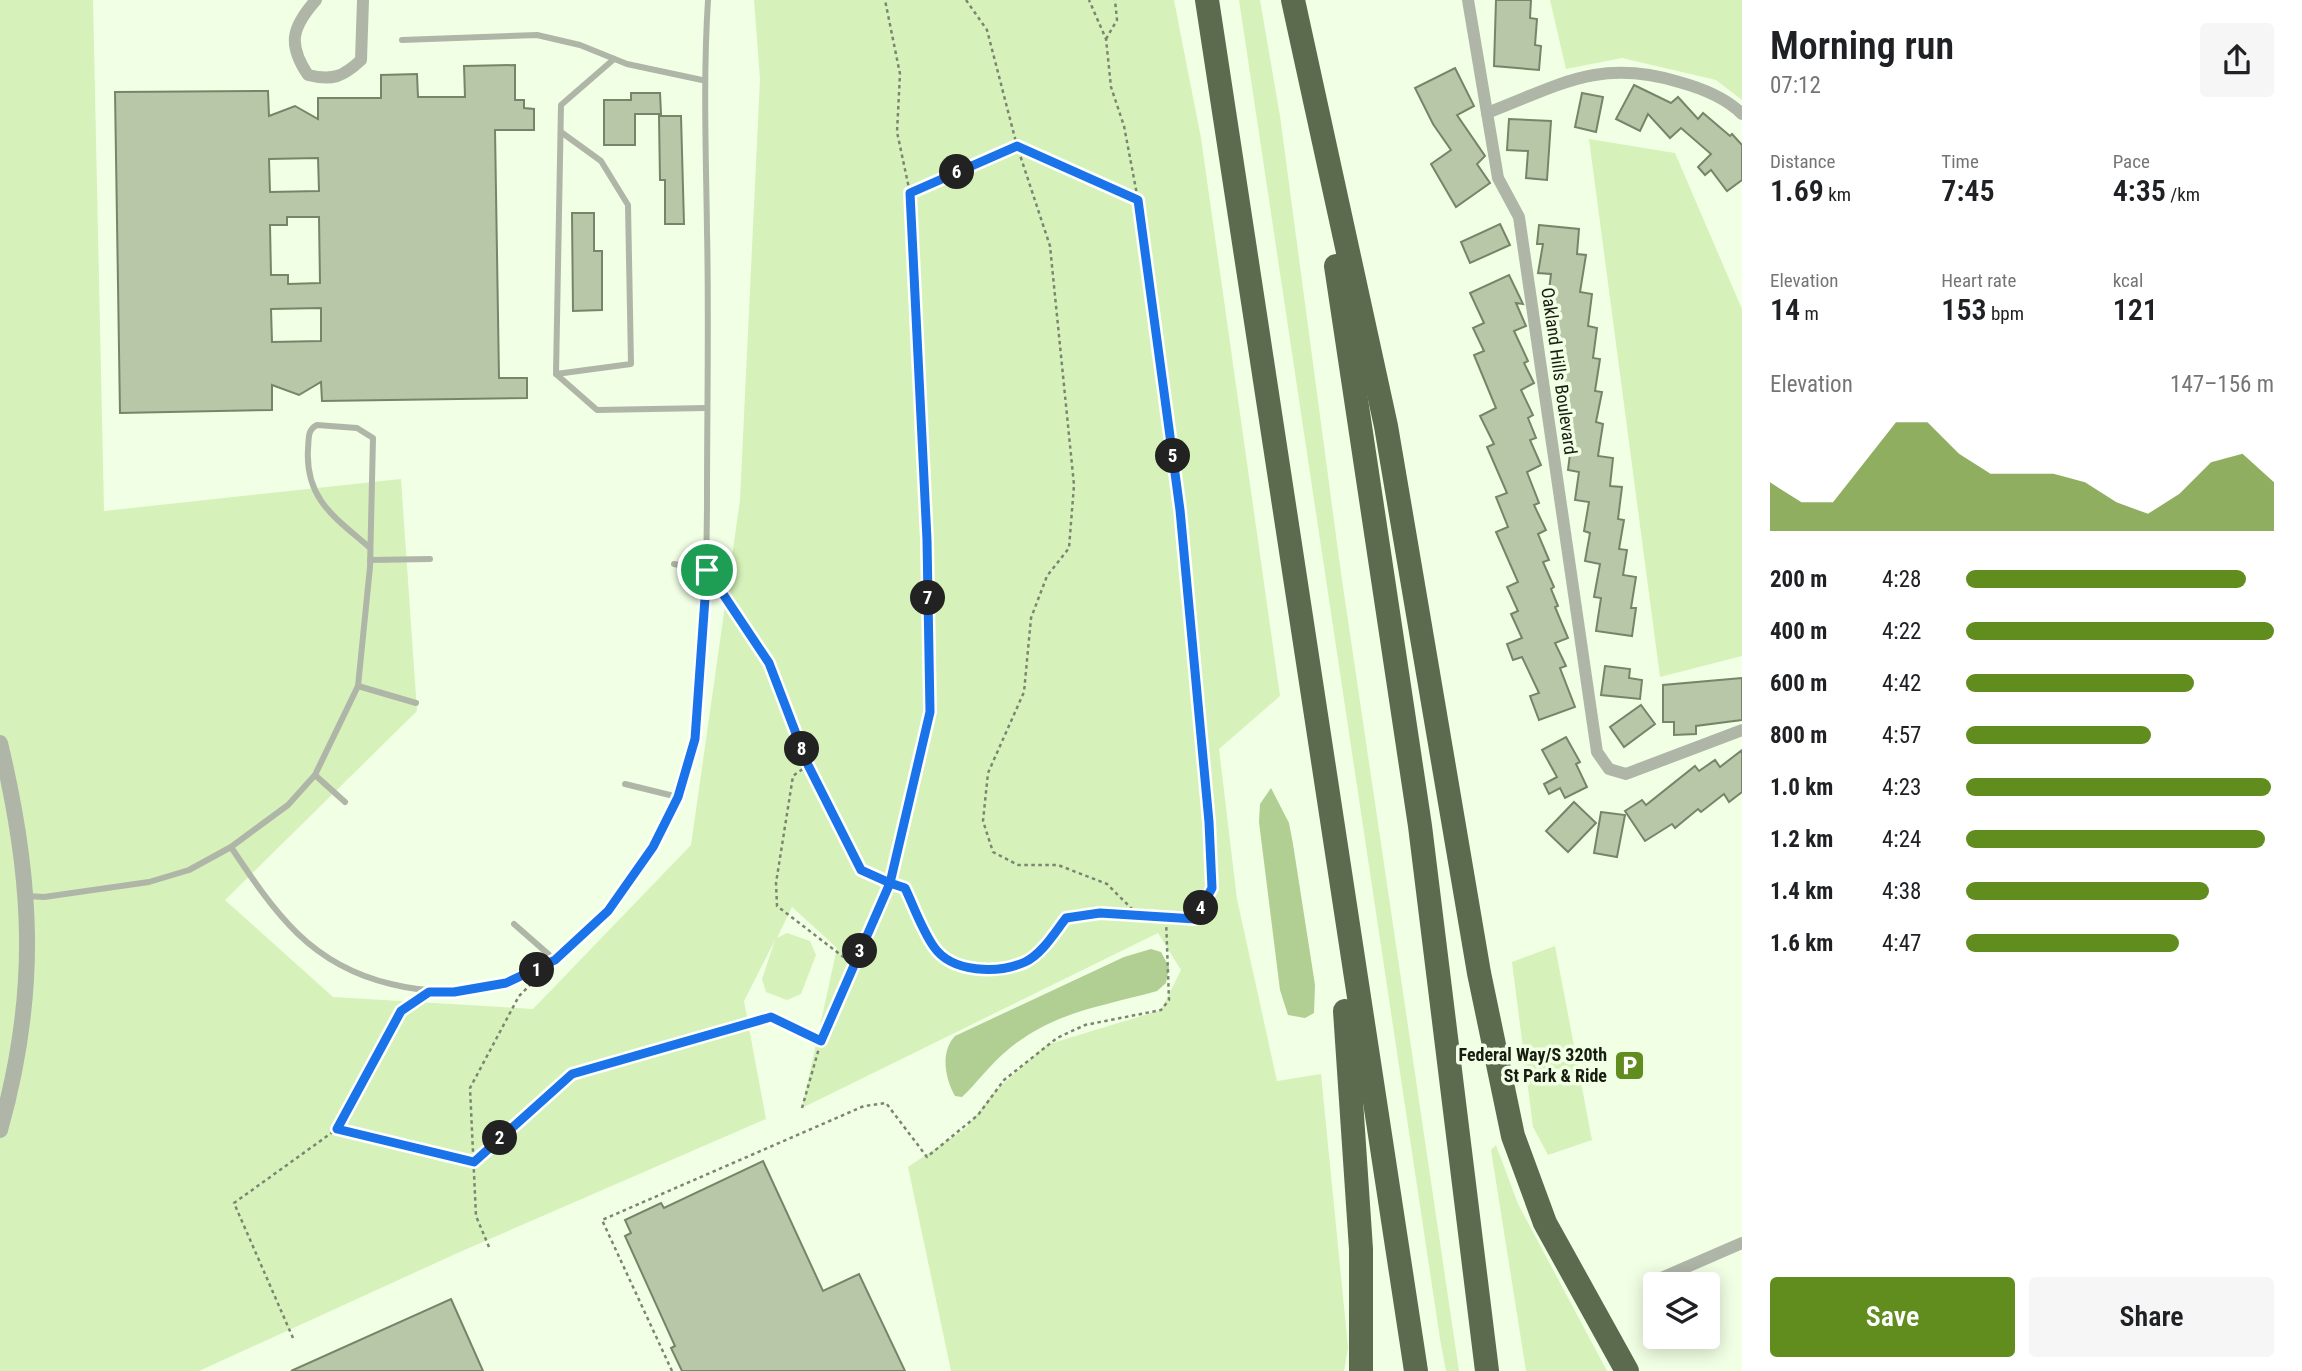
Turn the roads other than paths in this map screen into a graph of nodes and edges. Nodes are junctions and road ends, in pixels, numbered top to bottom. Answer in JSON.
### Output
{"nodes":[{"id":1,"x":316,"y":0,"type":"edge"},
{"id":2,"x":363,"y":0,"type":"edge"},
{"id":3,"x":708,"y":0,"type":"edge"},
{"id":4,"x":1207,"y":0,"type":"edge"},
{"id":5,"x":1293,"y":0,"type":"edge"},
{"id":6,"x":1468,"y":0,"type":"edge"},
{"id":7,"x":402,"y":40,"type":"dead end"},
{"id":8,"x":1303,"y":51,"type":"junction"},
{"id":9,"x":614,"y":59,"type":"junction"},
{"id":10,"x":702,"y":80,"type":"junction"},
{"id":11,"x":1487,"y":113,"type":"junction"},
{"id":12,"x":1742,"y":114,"type":"edge"},
{"id":13,"x":561,"y":132,"type":"junction"},
{"id":14,"x":556,"y":374,"type":"junction"},
{"id":15,"x":707,"y":408,"type":"junction"},
{"id":16,"x":370,"y":548,"type":"junction"},
{"id":17,"x":430,"y":559,"type":"dead end"},
{"id":18,"x":370,"y":560,"type":"junction"},
{"id":19,"x":674,"y":564,"type":"dead end"},
{"id":20,"x":707,"y":570,"type":"junction"},
{"id":21,"x":358,"y":687,"type":"junction"},
{"id":22,"x":416,"y":703,"type":"dead end"},
{"id":23,"x":1742,"y":730,"type":"edge"},
{"id":24,"x":0,"y":743,"type":"edge"},
{"id":25,"x":315,"y":775,"type":"junction"},
{"id":26,"x":625,"y":784,"type":"dead end"},
{"id":27,"x":678,"y":797,"type":"junction"},
{"id":28,"x":345,"y":802,"type":"dead end"},
{"id":29,"x":231,"y":847,"type":"junction"},
{"id":30,"x":1335,"y":850,"type":"junction"},
{"id":31,"x":27,"y":896,"type":"junction"},
{"id":32,"x":514,"y":924,"type":"dead end"},
{"id":33,"x":555,"y":960,"type":"junction"},
{"id":34,"x":0,"y":1130,"type":"edge"},
{"id":35,"x":1742,"y":1242,"type":"edge"},
{"id":36,"x":1675,"y":1272,"type":"edge"},
{"id":37,"x":1487,"y":1370,"type":"edge"},
{"id":38,"x":1361,"y":1371,"type":"edge"},
{"id":39,"x":1416,"y":1371,"type":"edge"},
{"id":40,"x":1627,"y":1371,"type":"edge"}],
"edges":[{"from":1,"to":2,"type":"street"},
{"from":3,"to":10,"type":"lane"},
{"from":4,"to":30,"type":"highway"},
{"from":5,"to":8,"type":"highway"},
{"from":6,"to":11,"type":"street","name":"Oakland Hills Boulevard"},
{"from":7,"to":9,"type":"lane"},
{"from":8,"to":37,"type":"highway"},
{"from":8,"to":40,"type":"highway"},
{"from":9,"to":10,"type":"lane"},
{"from":9,"to":13,"type":"lane"},
{"from":10,"to":15,"type":"lane"},
{"from":11,"to":12,"type":"street"},
{"from":11,"to":23,"type":"street","name":"Oakland Hills Boulevard"},
{"from":13,"to":14,"type":"lane"},
{"from":13,"to":14,"type":"lane"},
{"from":14,"to":15,"type":"lane"},
{"from":15,"to":20,"type":"lane"},
{"from":16,"to":16,"type":"lane"},
{"from":16,"to":18,"type":"lane"},
{"from":17,"to":18,"type":"lane"},
{"from":18,"to":21,"type":"lane"},
{"from":19,"to":20,"type":"lane"},
{"from":20,"to":27,"type":"lane"},
{"from":21,"to":22,"type":"lane"},
{"from":21,"to":25,"type":"lane"},
{"from":24,"to":31,"type":"street"},
{"from":25,"to":28,"type":"lane"},
{"from":25,"to":29,"type":"lane"},
{"from":26,"to":27,"type":"lane"},
{"from":27,"to":33,"type":"lane"},
{"from":29,"to":31,"type":"lane"},
{"from":29,"to":33,"type":"lane"},
{"from":30,"to":38,"type":"highway"},
{"from":30,"to":39,"type":"highway"},
{"from":31,"to":34,"type":"street"},
{"from":32,"to":33,"type":"lane"},
{"from":35,"to":36,"type":"street"}]}
